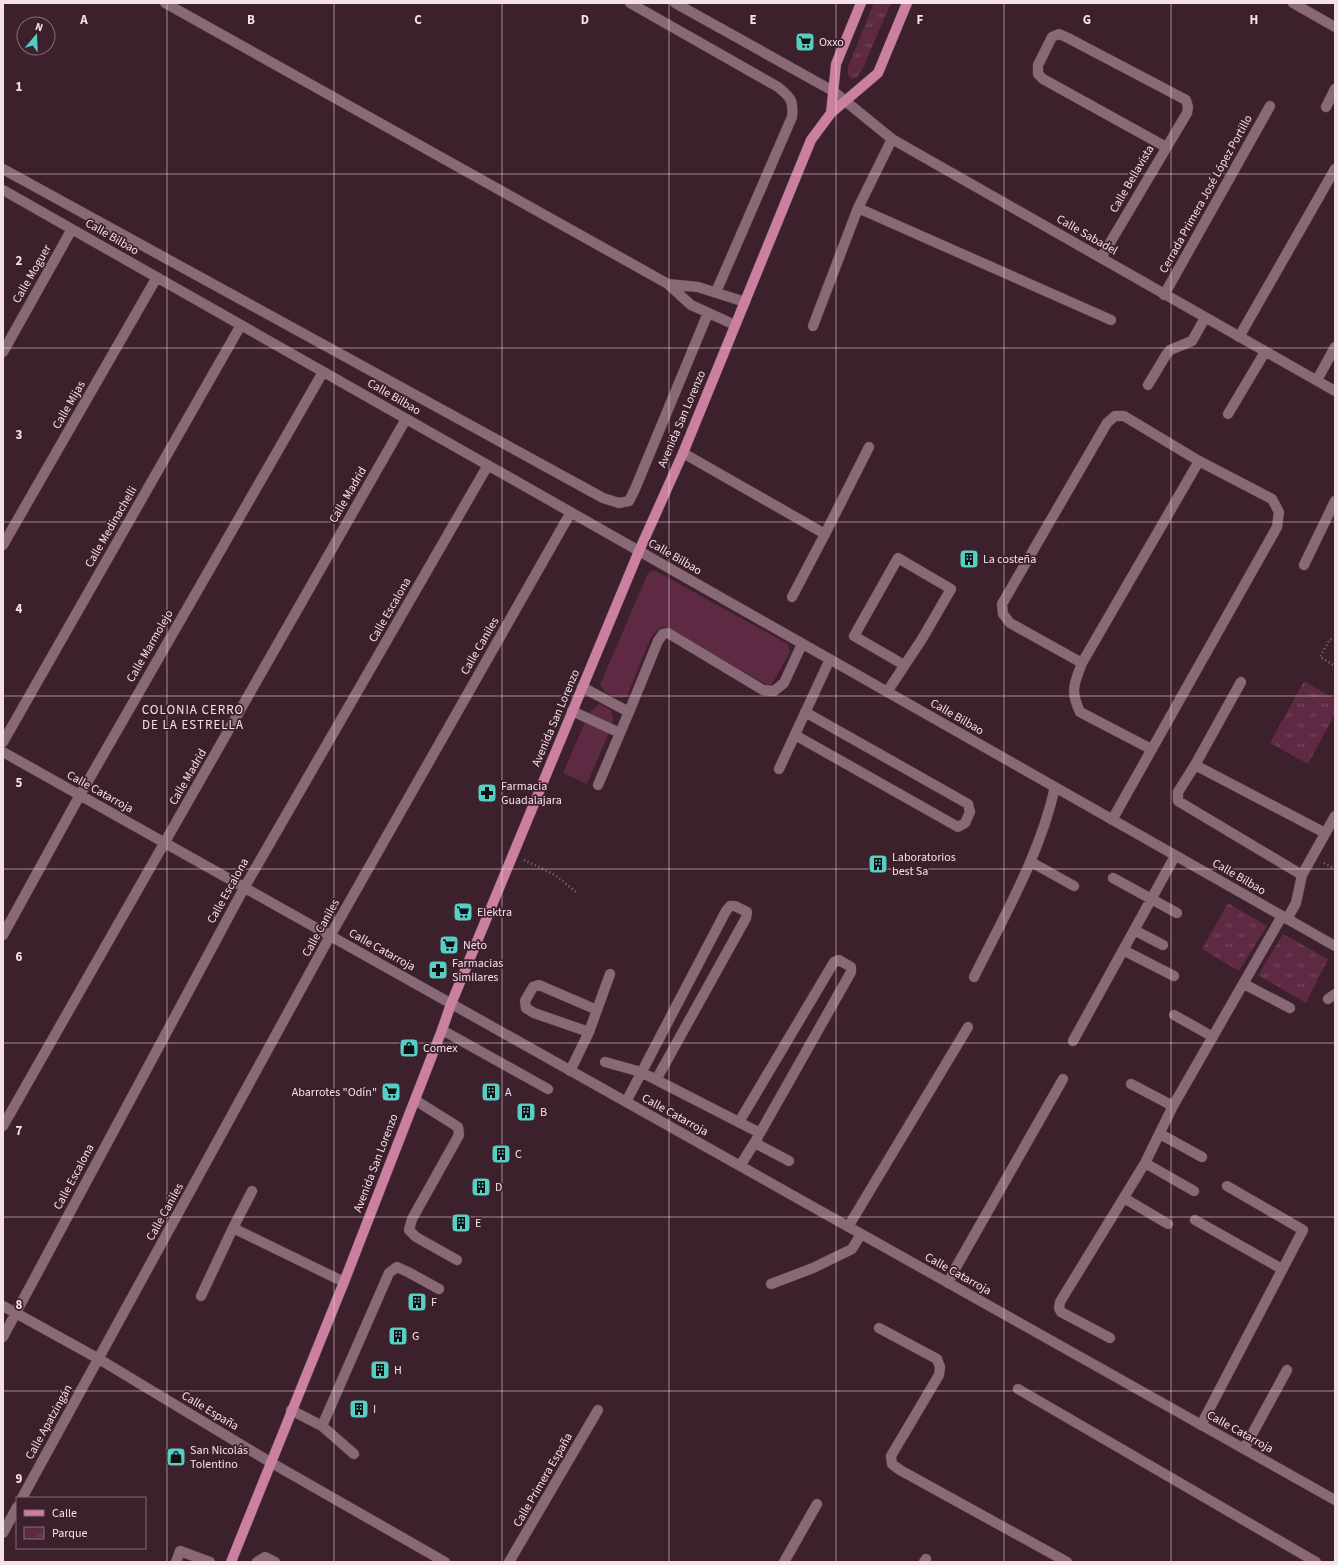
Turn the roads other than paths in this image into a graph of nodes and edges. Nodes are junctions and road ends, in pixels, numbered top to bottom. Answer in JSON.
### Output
{"nodes":[{"id":1,"x":165,"y":3,"type":"edge"},
{"id":2,"x":630,"y":3,"type":"edge"},
{"id":3,"x":676,"y":3,"type":"edge"},
{"id":4,"x":861,"y":3,"type":"edge"},
{"id":5,"x":907,"y":3,"type":"edge"},
{"id":6,"x":1293,"y":3,"type":"edge"},
{"id":7,"x":1335,"y":27,"type":"edge"},
{"id":8,"x":1335,"y":89,"type":"edge"},
{"id":9,"x":833,"y":91,"type":"junction"},
{"id":10,"x":846,"y":100,"type":"junction"},
{"id":11,"x":1270,"y":106,"type":"dead end"},
{"id":12,"x":1326,"y":107,"type":"dead end"},
{"id":13,"x":831,"y":113,"type":"junction"},
{"id":14,"x":892,"y":139,"type":"junction"},
{"id":15,"x":1166,"y":147,"type":"junction"},
{"id":16,"x":3,"y":169,"type":"edge"},
{"id":17,"x":1335,"y":169,"type":"edge"},
{"id":18,"x":3,"y":190,"type":"edge"},
{"id":19,"x":858,"y":208,"type":"junction"},
{"id":20,"x":72,"y":229,"type":"junction"},
{"id":21,"x":1101,"y":258,"type":"junction"},
{"id":22,"x":157,"y":277,"type":"junction"},
{"id":23,"x":668,"y":284,"type":"junction"},
{"id":24,"x":716,"y":292,"type":"junction"},
{"id":25,"x":1164,"y":295,"type":"junction"},
{"id":26,"x":745,"y":302,"type":"junction"},
{"id":27,"x":708,"y":313,"type":"junction"},
{"id":28,"x":1205,"y":318,"type":"junction"},
{"id":29,"x":1111,"y":320,"type":"dead end"},
{"id":30,"x":241,"y":325,"type":"junction"},
{"id":31,"x":735,"y":325,"type":"junction"},
{"id":32,"x":813,"y":326,"type":"dead end"},
{"id":33,"x":1239,"y":337,"type":"junction"},
{"id":34,"x":1335,"y":347,"type":"edge"},
{"id":35,"x":3,"y":352,"type":"edge"},
{"id":36,"x":1265,"y":352,"type":"junction"},
{"id":37,"x":323,"y":372,"type":"junction"},
{"id":38,"x":1317,"y":380,"type":"junction"},
{"id":39,"x":1148,"y":385,"type":"dead end"},
{"id":40,"x":1335,"y":391,"type":"edge"},
{"id":41,"x":1228,"y":414,"type":"dead end"},
{"id":42,"x":406,"y":419,"type":"junction"},
{"id":43,"x":869,"y":447,"type":"dead end"},
{"id":44,"x":683,"y":453,"type":"junction"},
{"id":45,"x":1199,"y":461,"type":"junction"},
{"id":46,"x":488,"y":465,"type":"junction"},
{"id":47,"x":1335,"y":501,"type":"edge"},
{"id":48,"x":571,"y":512,"type":"junction"},
{"id":49,"x":825,"y":534,"type":"junction"},
{"id":50,"x":3,"y":545,"type":"edge"},
{"id":51,"x":640,"y":551,"type":"junction"},
{"id":52,"x":1304,"y":565,"type":"dead end"},
{"id":53,"x":792,"y":597,"type":"dead end"},
{"id":54,"x":802,"y":644,"type":"junction"},
{"id":55,"x":830,"y":659,"type":"junction"},
{"id":56,"x":1082,"y":663,"type":"junction"},
{"id":57,"x":904,"y":665,"type":"junction"},
{"id":58,"x":1241,"y":682,"type":"dead end"},
{"id":59,"x":582,"y":687,"type":"junction"},
{"id":60,"x":887,"y":692,"type":"junction"},
{"id":61,"x":572,"y":711,"type":"junction"},
{"id":62,"x":629,"y":712,"type":"junction"},
{"id":63,"x":805,"y":712,"type":"junction"},
{"id":64,"x":620,"y":733,"type":"junction"},
{"id":65,"x":795,"y":735,"type":"junction"},
{"id":66,"x":3,"y":742,"type":"edge"},
{"id":67,"x":1151,"y":750,"type":"junction"},
{"id":68,"x":3,"y":752,"type":"edge"},
{"id":69,"x":1195,"y":765,"type":"junction"},
{"id":70,"x":779,"y":769,"type":"dead end"},
{"id":71,"x":598,"y":785,"type":"dead end"},
{"id":72,"x":1055,"y":787,"type":"junction"},
{"id":73,"x":80,"y":795,"type":"junction"},
{"id":74,"x":1335,"y":816,"type":"edge"},
{"id":75,"x":1112,"y":820,"type":"junction"},
{"id":76,"x":1325,"y":833,"type":"junction"},
{"id":77,"x":165,"y":843,"type":"junction"},
{"id":78,"x":1175,"y":856,"type":"junction"},
{"id":79,"x":1031,"y":862,"type":"junction"},
{"id":80,"x":1302,"y":875,"type":"junction"},
{"id":81,"x":1113,"y":878,"type":"dead end"},
{"id":82,"x":1074,"y":886,"type":"dead end"},
{"id":83,"x":244,"y":888,"type":"junction"},
{"id":84,"x":1151,"y":899,"type":"junction"},
{"id":85,"x":1177,"y":913,"type":"dead end"},
{"id":86,"x":1285,"y":918,"type":"junction"},
{"id":87,"x":1134,"y":930,"type":"junction"},
{"id":88,"x":3,"y":935,"type":"edge"},
{"id":89,"x":330,"y":936,"type":"junction"},
{"id":90,"x":1162,"y":945,"type":"dead end"},
{"id":91,"x":1335,"y":946,"type":"edge"},
{"id":92,"x":1123,"y":950,"type":"junction"},
{"id":93,"x":610,"y":974,"type":"dead end"},
{"id":94,"x":1174,"y":976,"type":"dead end"},
{"id":95,"x":974,"y":977,"type":"dead end"},
{"id":96,"x":1244,"y":984,"type":"junction"},
{"id":97,"x":451,"y":1004,"type":"junction"},
{"id":98,"x":1290,"y":1008,"type":"dead end"},
{"id":99,"x":597,"y":1010,"type":"junction"},
{"id":100,"x":1174,"y":1015,"type":"dead end"},
{"id":101,"x":968,"y":1027,"type":"dead end"},
{"id":102,"x":442,"y":1030,"type":"junction"},
{"id":103,"x":589,"y":1032,"type":"junction"},
{"id":104,"x":1213,"y":1037,"type":"junction"},
{"id":105,"x":1073,"y":1041,"type":"dead end"},
{"id":106,"x":605,"y":1062,"type":"dead end"},
{"id":107,"x":570,"y":1071,"type":"junction"},
{"id":108,"x":641,"y":1072,"type":"junction"},
{"id":109,"x":1063,"y":1079,"type":"dead end"},
{"id":110,"x":656,"y":1080,"type":"junction"},
{"id":111,"x":1131,"y":1084,"type":"dead end"},
{"id":112,"x":548,"y":1090,"type":"dead end"},
{"id":113,"x":415,"y":1100,"type":"junction"},
{"id":114,"x":626,"y":1102,"type":"junction"},
{"id":115,"x":1173,"y":1106,"type":"junction"},
{"id":116,"x":739,"y":1122,"type":"junction"},
{"id":117,"x":3,"y":1126,"type":"edge"},
{"id":118,"x":760,"y":1133,"type":"junction"},
{"id":119,"x":1160,"y":1134,"type":"junction"},
{"id":120,"x":755,"y":1142,"type":"junction"},
{"id":121,"x":1202,"y":1157,"type":"dead end"},
{"id":122,"x":789,"y":1161,"type":"dead end"},
{"id":123,"x":1146,"y":1163,"type":"junction"},
{"id":124,"x":740,"y":1166,"type":"junction"},
{"id":125,"x":1228,"y":1186,"type":"dead end"},
{"id":126,"x":252,"y":1190,"type":"dead end"},
{"id":127,"x":1194,"y":1191,"type":"dead end"},
{"id":128,"x":1124,"y":1198,"type":"junction"},
{"id":129,"x":1195,"y":1220,"type":"dead end"},
{"id":130,"x":1168,"y":1224,"type":"dead end"},
{"id":131,"x":848,"y":1227,"type":"junction"},
{"id":132,"x":234,"y":1228,"type":"junction"},
{"id":133,"x":861,"y":1234,"type":"junction"},
{"id":134,"x":457,"y":1260,"type":"dead end"},
{"id":135,"x":1282,"y":1269,"type":"junction"},
{"id":136,"x":344,"y":1282,"type":"junction"},
{"id":137,"x":948,"y":1283,"type":"junction"},
{"id":138,"x":771,"y":1284,"type":"dead end"},
{"id":139,"x":439,"y":1289,"type":"dead end"},
{"id":140,"x":201,"y":1296,"type":"dead end"},
{"id":141,"x":3,"y":1306,"type":"edge"},
{"id":142,"x":16,"y":1313,"type":"junction"},
{"id":143,"x":879,"y":1328,"type":"dead end"},
{"id":144,"x":3,"y":1337,"type":"edge"},
{"id":145,"x":1110,"y":1338,"type":"dead end"},
{"id":146,"x":99,"y":1359,"type":"junction"},
{"id":147,"x":1287,"y":1370,"type":"dead end"},
{"id":148,"x":1018,"y":1389,"type":"dead end"},
{"id":149,"x":291,"y":1410,"type":"junction"},
{"id":150,"x":598,"y":1410,"type":"dead end"},
{"id":151,"x":1201,"y":1425,"type":"junction"},
{"id":152,"x":322,"y":1426,"type":"junction"},
{"id":153,"x":1244,"y":1449,"type":"junction"},
{"id":154,"x":354,"y":1454,"type":"dead end"},
{"id":155,"x":270,"y":1462,"type":"junction"},
{"id":156,"x":23,"y":1497,"type":"edge"},
{"id":157,"x":1335,"y":1500,"type":"edge"},
{"id":158,"x":817,"y":1504,"type":"dead end"},
{"id":159,"x":16,"y":1509,"type":"edge"},
{"id":160,"x":3,"y":1532,"type":"edge"},
{"id":161,"x":176,"y":1562,"type":"edge"},
{"id":162,"x":210,"y":1562,"type":"edge"},
{"id":163,"x":231,"y":1562,"type":"edge"},
{"id":164,"x":257,"y":1562,"type":"edge"},
{"id":165,"x":275,"y":1562,"type":"edge"},
{"id":166,"x":445,"y":1562,"type":"edge"},
{"id":167,"x":509,"y":1562,"type":"edge"},
{"id":168,"x":784,"y":1562,"type":"edge"},
{"id":169,"x":1067,"y":1562,"type":"edge"},
{"id":170,"x":1316,"y":1562,"type":"edge"}],
"edges":[{"from":1,"to":23,"type":"street"},
{"from":2,"to":24,"type":"street"},
{"from":3,"to":9,"type":"street","name":"Calle Sabadel"},
{"from":4,"to":9,"type":"main road"},
{"from":5,"to":10,"type":"main road","name":"Avenida San Lorenzo"},
{"from":6,"to":7,"type":"street"},
{"from":8,"to":12,"type":"street"},
{"from":9,"to":10,"type":"street","name":"Calle Sabadel"},
{"from":9,"to":13,"type":"main road"},
{"from":10,"to":13,"type":"main road","name":"Avenida San Lorenzo"},
{"from":10,"to":14,"type":"street","name":"Calle Sabadel"},
{"from":11,"to":25,"type":"street","name":"Cerrada Primera José López Portillo"},
{"from":13,"to":26,"type":"main road","name":"Avenida San Lorenzo"},
{"from":14,"to":19,"type":"street"},
{"from":14,"to":21,"type":"street","name":"Calle Sabadel"},
{"from":15,"to":15,"type":"street","name":"Calle Bellavista"},
{"from":15,"to":21,"type":"street","name":"Calle Bellavista"},
{"from":16,"to":27,"type":"street"},
{"from":17,"to":33,"type":"street"},
{"from":18,"to":20,"type":"street","name":"Calle Bilbao"},
{"from":19,"to":29,"type":"street"},
{"from":19,"to":32,"type":"street"},
{"from":20,"to":22,"type":"street","name":"Calle Bilbao"},
{"from":20,"to":35,"type":"street","name":"Calle Moguer"},
{"from":21,"to":25,"type":"street","name":"Calle Sabadel"},
{"from":22,"to":30,"type":"street","name":"Calle Bilbao"},
{"from":22,"to":50,"type":"street","name":"Calle Mijas"},
{"from":23,"to":24,"type":"street"},
{"from":23,"to":27,"type":"street"},
{"from":24,"to":26,"type":"street"},
{"from":25,"to":28,"type":"street","name":"Calle Sabadel"},
{"from":26,"to":31,"type":"main road","name":"Avenida San Lorenzo"},
{"from":27,"to":31,"type":"street"},
{"from":28,"to":33,"type":"street","name":"Calle Sabadel"},
{"from":28,"to":39,"type":"street"},
{"from":30,"to":37,"type":"street","name":"Calle Bilbao"},
{"from":30,"to":66,"type":"street","name":"Calle Medinachelli"},
{"from":31,"to":44,"type":"main road","name":"Avenida San Lorenzo"},
{"from":33,"to":36,"type":"street","name":"Calle Sabadel"},
{"from":34,"to":38,"type":"street"},
{"from":36,"to":38,"type":"street","name":"Calle Sabadel"},
{"from":36,"to":41,"type":"street"},
{"from":37,"to":42,"type":"street","name":"Calle Bilbao"},
{"from":37,"to":73,"type":"street","name":"Calle Marmolejo"},
{"from":38,"to":40,"type":"street","name":"Calle Sabadel"},
{"from":42,"to":46,"type":"street","name":"Calle Bilbao"},
{"from":42,"to":77,"type":"street","name":"Calle Madrid"},
{"from":43,"to":49,"type":"street"},
{"from":44,"to":49,"type":"street"},
{"from":44,"to":51,"type":"main road","name":"Avenida San Lorenzo"},
{"from":45,"to":56,"type":"street"},
{"from":45,"to":56,"type":"street"},
{"from":45,"to":67,"type":"street"},
{"from":46,"to":48,"type":"street","name":"Calle Bilbao"},
{"from":46,"to":83,"type":"street","name":"Calle Escalona"},
{"from":47,"to":52,"type":"street"},
{"from":48,"to":51,"type":"street","name":"Calle Bilbao"},
{"from":48,"to":89,"type":"street","name":"Calle Caniles"},
{"from":49,"to":53,"type":"street"},
{"from":51,"to":54,"type":"street","name":"Calle Bilbao"},
{"from":51,"to":59,"type":"main road","name":"Avenida San Lorenzo"},
{"from":54,"to":55,"type":"street","name":"Calle Bilbao"},
{"from":54,"to":62,"type":"street"},
{"from":55,"to":60,"type":"street","name":"Calle Bilbao"},
{"from":55,"to":63,"type":"street"},
{"from":56,"to":67,"type":"street"},
{"from":57,"to":57,"type":"street"},
{"from":57,"to":60,"type":"street"},
{"from":58,"to":69,"type":"street"},
{"from":59,"to":61,"type":"main road","name":"Avenida San Lorenzo"},
{"from":59,"to":62,"type":"street"},
{"from":60,"to":72,"type":"street","name":"Calle Bilbao"},
{"from":61,"to":64,"type":"street"},
{"from":61,"to":97,"type":"main road","name":"Avenida San Lorenzo"},
{"from":62,"to":64,"type":"street"},
{"from":63,"to":65,"type":"street"},
{"from":63,"to":65,"type":"street"},
{"from":64,"to":71,"type":"street"},
{"from":65,"to":70,"type":"street"},
{"from":67,"to":75,"type":"street"},
{"from":68,"to":73,"type":"street","name":"Calle Catarroja"},
{"from":69,"to":76,"type":"street"},
{"from":69,"to":80,"type":"street"},
{"from":72,"to":75,"type":"street","name":"Calle Bilbao"},
{"from":72,"to":79,"type":"street"},
{"from":73,"to":77,"type":"street","name":"Calle Catarroja"},
{"from":73,"to":88,"type":"street","name":"Calle Marmolejo"},
{"from":74,"to":76,"type":"street"},
{"from":75,"to":78,"type":"street","name":"Calle Bilbao"},
{"from":76,"to":80,"type":"street"},
{"from":77,"to":83,"type":"street","name":"Calle Catarroja"},
{"from":77,"to":117,"type":"street","name":"Calle Madrid"},
{"from":78,"to":84,"type":"street"},
{"from":78,"to":86,"type":"street","name":"Calle Bilbao"},
{"from":79,"to":82,"type":"street"},
{"from":79,"to":95,"type":"street"},
{"from":80,"to":86,"type":"street"},
{"from":81,"to":84,"type":"street"},
{"from":83,"to":89,"type":"street","name":"Calle Catarroja"},
{"from":83,"to":142,"type":"street","name":"Calle Escalona"},
{"from":84,"to":85,"type":"street"},
{"from":84,"to":87,"type":"street"},
{"from":86,"to":91,"type":"street","name":"Calle Bilbao"},
{"from":86,"to":96,"type":"street"},
{"from":87,"to":90,"type":"street"},
{"from":87,"to":92,"type":"street"},
{"from":89,"to":97,"type":"street","name":"Calle Catarroja"},
{"from":89,"to":146,"type":"street","name":"Calle Caniles"},
{"from":92,"to":94,"type":"street"},
{"from":92,"to":105,"type":"street"},
{"from":93,"to":99,"type":"street"},
{"from":96,"to":98,"type":"street"},
{"from":96,"to":104,"type":"street"},
{"from":97,"to":102,"type":"main road","name":"Avenida San Lorenzo"},
{"from":97,"to":107,"type":"street","name":"Calle Catarroja"},
{"from":99,"to":103,"type":"street"},
{"from":99,"to":103,"type":"street"},
{"from":100,"to":104,"type":"street"},
{"from":101,"to":131,"type":"street"},
{"from":102,"to":112,"type":"street"},
{"from":102,"to":113,"type":"main road","name":"Avenida San Lorenzo"},
{"from":103,"to":107,"type":"street"},
{"from":104,"to":115,"type":"street"},
{"from":106,"to":108,"type":"street"},
{"from":107,"to":114,"type":"street","name":"Calle Catarroja"},
{"from":108,"to":110,"type":"street"},
{"from":108,"to":110,"type":"street"},
{"from":108,"to":114,"type":"street"},
{"from":109,"to":137,"type":"street"},
{"from":110,"to":116,"type":"street"},
{"from":111,"to":115,"type":"street"},
{"from":113,"to":134,"type":"street"},
{"from":113,"to":136,"type":"main road","name":"Avenida San Lorenzo"},
{"from":114,"to":124,"type":"street","name":"Calle Catarroja"},
{"from":115,"to":119,"type":"street"},
{"from":116,"to":118,"type":"street"},
{"from":116,"to":118,"type":"street"},
{"from":118,"to":120,"type":"street"},
{"from":119,"to":121,"type":"street"},
{"from":119,"to":123,"type":"street"},
{"from":120,"to":122,"type":"street"},
{"from":120,"to":124,"type":"street"},
{"from":123,"to":127,"type":"street"},
{"from":123,"to":128,"type":"street"},
{"from":124,"to":131,"type":"street","name":"Calle Catarroja"},
{"from":125,"to":135,"type":"street"},
{"from":126,"to":132,"type":"street"},
{"from":128,"to":130,"type":"street"},
{"from":128,"to":145,"type":"street"},
{"from":129,"to":135,"type":"street"},
{"from":131,"to":133,"type":"street","name":"Calle Catarroja"},
{"from":132,"to":136,"type":"street"},
{"from":132,"to":140,"type":"street"},
{"from":133,"to":137,"type":"street","name":"Calle Catarroja"},
{"from":133,"to":138,"type":"street"},
{"from":135,"to":151,"type":"street"},
{"from":136,"to":149,"type":"main road","name":"Avenida San Lorenzo"},
{"from":137,"to":151,"type":"street","name":"Calle Catarroja"},
{"from":139,"to":152,"type":"street"},
{"from":141,"to":142,"type":"street","name":"Calle España"},
{"from":142,"to":144,"type":"street","name":"Calle Escalona"},
{"from":142,"to":146,"type":"street","name":"Calle España"},
{"from":143,"to":169,"type":"street"},
{"from":146,"to":155,"type":"street","name":"Calle España"},
{"from":146,"to":156,"type":"street","name":"Calle Apatzingán"},
{"from":147,"to":153,"type":"street"},
{"from":148,"to":170,"type":"street"},
{"from":149,"to":152,"type":"street"},
{"from":149,"to":155,"type":"main road","name":"Avenida San Lorenzo"},
{"from":150,"to":167,"type":"street","name":"Calle Primera España"},
{"from":151,"to":153,"type":"street","name":"Calle Catarroja"},
{"from":152,"to":154,"type":"street"},
{"from":153,"to":157,"type":"street","name":"Calle Catarroja"},
{"from":155,"to":163,"type":"main road","name":"Avenida San Lorenzo"},
{"from":155,"to":166,"type":"street","name":"Calle España"},
{"from":158,"to":168,"type":"street"},
{"from":159,"to":160,"type":"street"},
{"from":161,"to":162,"type":"street"},
{"from":164,"to":165,"type":"street"}]}
